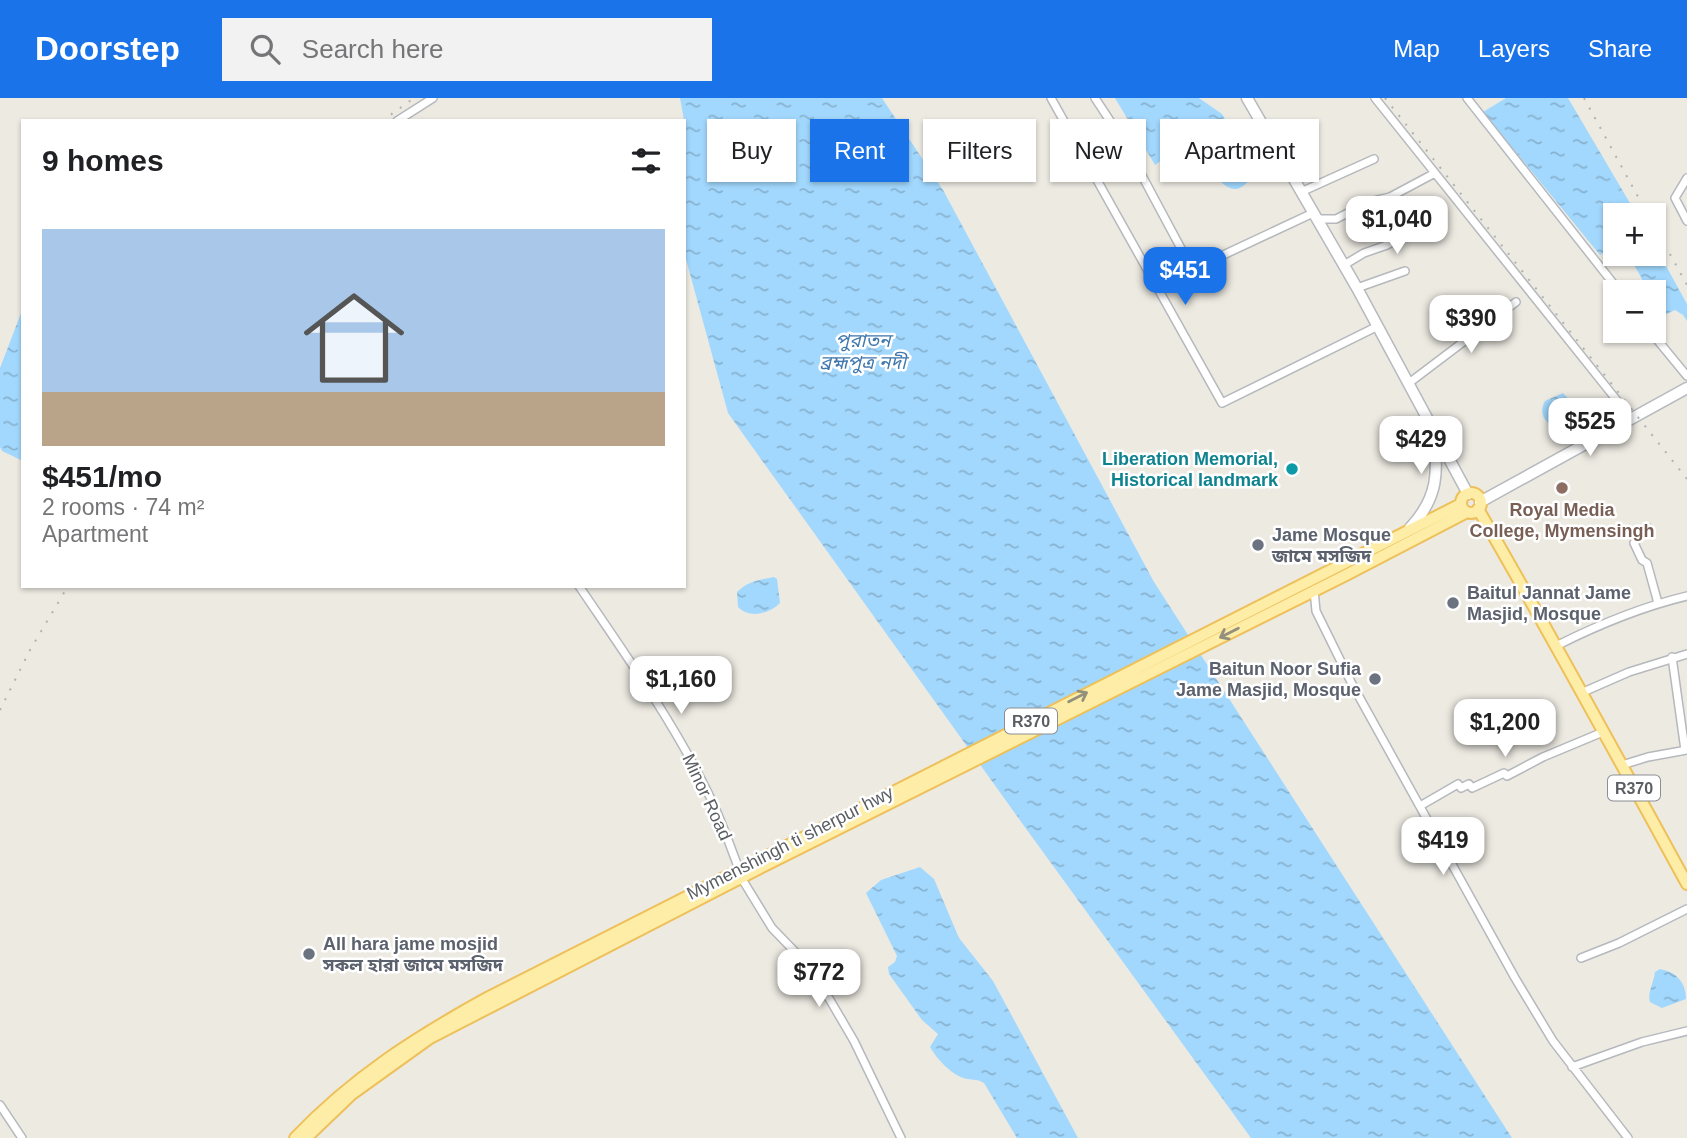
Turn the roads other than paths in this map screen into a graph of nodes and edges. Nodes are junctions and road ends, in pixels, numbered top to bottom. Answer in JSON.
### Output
{"nodes":[{"id":1,"x":433,"y":98,"type":"edge"},
{"id":2,"x":1051,"y":98,"type":"edge"},
{"id":3,"x":1095,"y":98,"type":"edge"},
{"id":4,"x":1247,"y":98,"type":"edge"},
{"id":5,"x":1376,"y":98,"type":"edge"},
{"id":6,"x":1467,"y":98,"type":"edge"},
{"id":7,"x":400,"y":119,"type":"edge"},
{"id":8,"x":1374,"y":159,"type":"dead end"},
{"id":9,"x":1435,"y":173,"type":"junction"},
{"id":10,"x":1687,"y":178,"type":"edge"},
{"id":11,"x":1301,"y":192,"type":"junction"},
{"id":12,"x":1315,"y":216,"type":"junction"},
{"id":13,"x":1433,"y":218,"type":"dead end"},
{"id":14,"x":1687,"y":221,"type":"edge"},
{"id":15,"x":1344,"y":265,"type":"junction"},
{"id":16,"x":1192,"y":269,"type":"junction"},
{"id":17,"x":1405,"y":271,"type":"dead end"},
{"id":18,"x":1611,"y":280,"type":"edge"},
{"id":19,"x":1157,"y":286,"type":"junction"},
{"id":20,"x":1357,"y":288,"type":"junction"},
{"id":21,"x":1516,"y":302,"type":"dead end"},
{"id":22,"x":1378,"y":326,"type":"junction"},
{"id":23,"x":1660,"y":343,"type":"edge"},
{"id":24,"x":1687,"y":376,"type":"edge"},
{"id":25,"x":1409,"y":383,"type":"junction"},
{"id":26,"x":1685,"y":393,"type":"edge"},
{"id":27,"x":1631,"y":418,"type":"junction"},
{"id":28,"x":1431,"y":421,"type":"junction"},
{"id":29,"x":1468,"y":494,"type":"joint"},
{"id":30,"x":1472,"y":508,"type":"junction"},
{"id":31,"x":1647,"y":527,"type":"dead end"},
{"id":32,"x":1408,"y":531,"type":"junction"},
{"id":33,"x":580,"y":588,"type":"edge"},
{"id":34,"x":1311,"y":588,"type":"junction"},
{"id":35,"x":1687,"y":596,"type":"edge"},
{"id":36,"x":1658,"y":603,"type":"junction"},
{"id":37,"x":1558,"y":645,"type":"junction"},
{"id":38,"x":1687,"y":654,"type":"edge"},
{"id":39,"x":1672,"y":657,"type":"junction"},
{"id":40,"x":1581,"y":693,"type":"junction"},
{"id":41,"x":1603,"y":732,"type":"junction"},
{"id":42,"x":1686,"y":750,"type":"edge"},
{"id":43,"x":1622,"y":765,"type":"junction"},
{"id":44,"x":1420,"y":806,"type":"junction"},
{"id":45,"x":740,"y":874,"type":"junction"},
{"id":46,"x":1687,"y":884,"type":"edge"},
{"id":47,"x":1687,"y":909,"type":"edge"},
{"id":48,"x":1581,"y":958,"type":"dead end"},
{"id":49,"x":1687,"y":1031,"type":"edge"},
{"id":50,"x":1572,"y":1067,"type":"junction"},
{"id":51,"x":0,"y":1105,"type":"edge"},
{"id":52,"x":22,"y":1138,"type":"edge"},
{"id":53,"x":295,"y":1138,"type":"edge"},
{"id":54,"x":306,"y":1138,"type":"edge"},
{"id":55,"x":901,"y":1138,"type":"edge"},
{"id":56,"x":1628,"y":1138,"type":"edge"}],
"edges":[{"from":1,"to":7,"type":"street"},
{"from":2,"to":19,"type":"street"},
{"from":3,"to":16,"type":"street"},
{"from":4,"to":11,"type":"main road"},
{"from":5,"to":9,"type":"street"},
{"from":6,"to":18,"type":"street"},
{"from":8,"to":11,"type":"street"},
{"from":9,"to":12,"type":"street"},
{"from":9,"to":27,"type":"street"},
{"from":10,"to":14,"type":"street"},
{"from":11,"to":12,"type":"main road"},
{"from":12,"to":15,"type":"main road"},
{"from":12,"to":16,"type":"street"},
{"from":13,"to":15,"type":"street"},
{"from":15,"to":20,"type":"main road"},
{"from":16,"to":19,"type":"street"},
{"from":17,"to":20,"type":"street"},
{"from":19,"to":22,"type":"street"},
{"from":20,"to":22,"type":"main road"},
{"from":21,"to":25,"type":"street"},
{"from":22,"to":25,"type":"main road"},
{"from":23,"to":24,"type":"street"},
{"from":25,"to":28,"type":"main road"},
{"from":26,"to":27,"type":"main road"},
{"from":27,"to":30,"type":"main road"},
{"from":28,"to":29,"type":"main road"},
{"from":28,"to":32,"type":"main road"},
{"from":29,"to":30,"type":"main road"},
{"from":30,"to":32,"type":"main road"},
{"from":30,"to":34,"type":"main road"},
{"from":30,"to":37,"type":"main road","number":"R370"},
{"from":30,"to":40,"type":"main road","number":"R370"},
{"from":31,"to":36,"type":"street"},
{"from":32,"to":34,"type":"main road"},
{"from":33,"to":45,"type":"street","name":"Minor Road"},
{"from":34,"to":44,"type":"street"},
{"from":34,"to":45,"type":"main road","name":"Mymenshingh ti sherpur hwy"},
{"from":35,"to":36,"type":"street"},
{"from":36,"to":37,"type":"street"},
{"from":37,"to":40,"type":"main road","number":"R370"},
{"from":38,"to":39,"type":"street"},
{"from":39,"to":40,"type":"street"},
{"from":39,"to":42,"type":"street"},
{"from":40,"to":41,"type":"main road","number":"R370"},
{"from":41,"to":43,"type":"main road","number":"R370"},
{"from":41,"to":44,"type":"street"},
{"from":42,"to":43,"type":"street"},
{"from":43,"to":46,"type":"main road","number":"R370"},
{"from":44,"to":50,"type":"street"},
{"from":45,"to":53,"type":"main road","name":"Mymenshingh ti sherpur hwy"},
{"from":45,"to":54,"type":"main road","name":"Mymenshingh ti sherpur hwy"},
{"from":45,"to":55,"type":"street","name":"Minor Road"},
{"from":47,"to":48,"type":"street"},
{"from":49,"to":50,"type":"street"},
{"from":50,"to":56,"type":"street"},
{"from":51,"to":52,"type":"street"}]}
